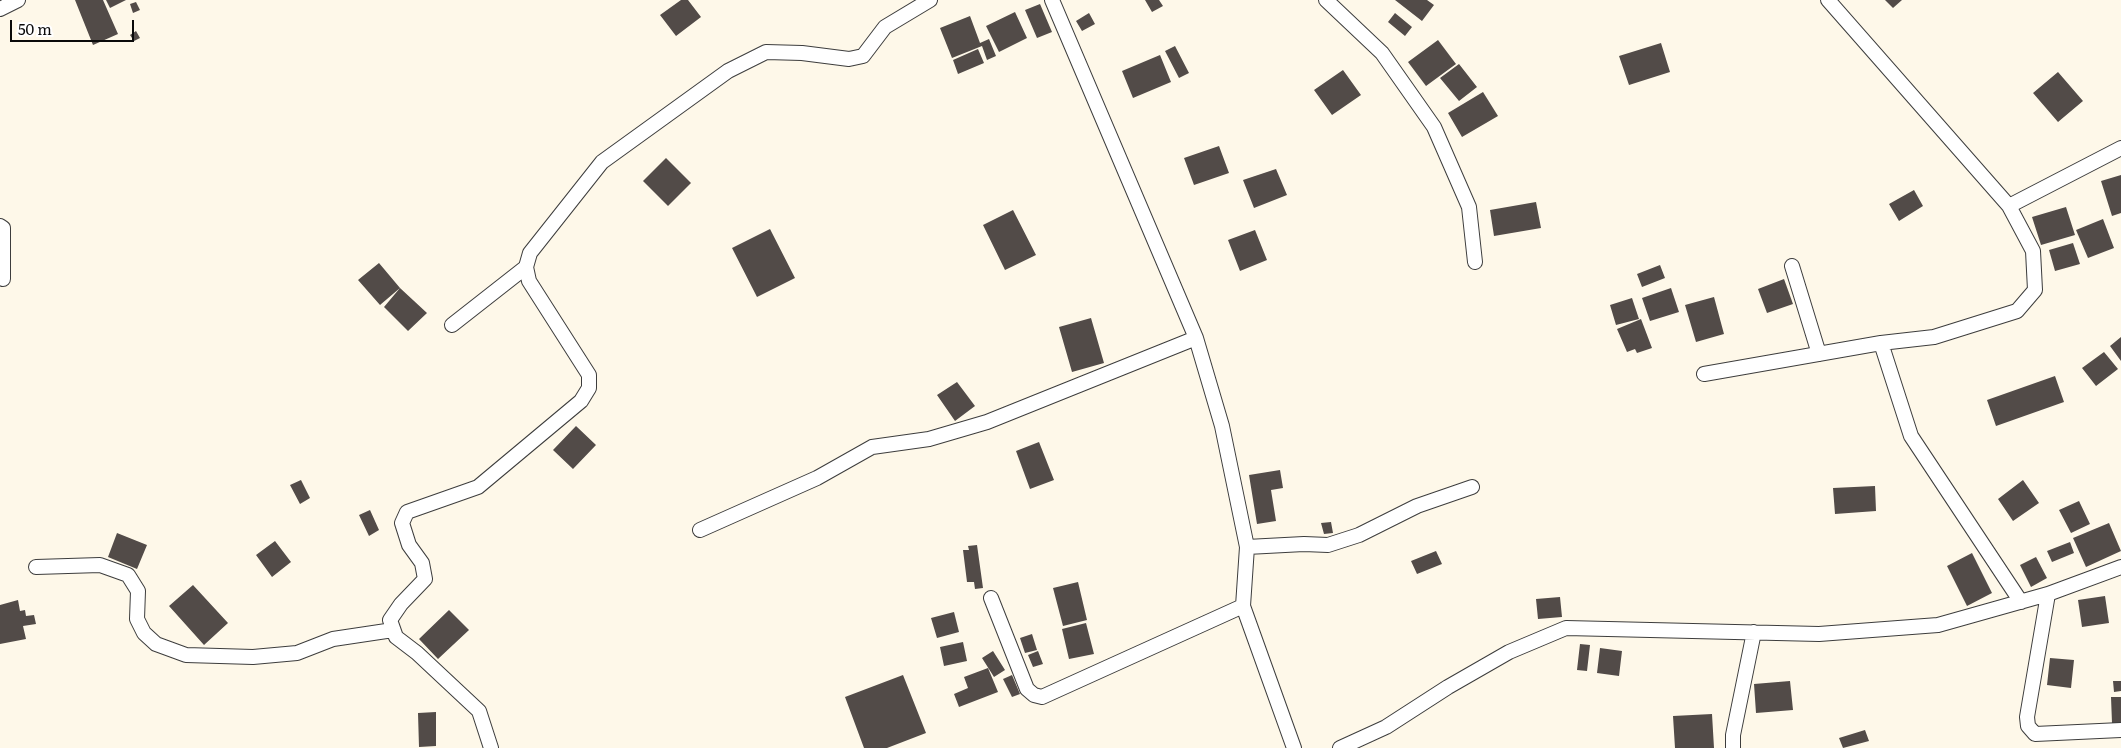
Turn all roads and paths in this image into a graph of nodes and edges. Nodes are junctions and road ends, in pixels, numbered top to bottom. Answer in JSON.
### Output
{"nodes":[{"id":1,"x":18,"y":0,"type":"edge"},
{"id":2,"x":930,"y":0,"type":"edge"},
{"id":3,"x":1052,"y":0,"type":"edge"},
{"id":4,"x":1326,"y":0,"type":"edge"},
{"id":5,"x":1828,"y":0,"type":"edge"},
{"id":6,"x":0,"y":9,"type":"edge"},
{"id":7,"x":2121,"y":148,"type":"edge"},
{"id":8,"x":2009,"y":206,"type":"junction"},
{"id":9,"x":0,"y":226,"type":"edge"},
{"id":10,"x":1475,"y":262,"type":"dead end"},
{"id":11,"x":1792,"y":266,"type":"dead end"},
{"id":12,"x":526,"y":267,"type":"junction"},
{"id":13,"x":4,"y":279,"type":"dead end"},
{"id":14,"x":452,"y":324,"type":"dead end"},
{"id":15,"x":1196,"y":338,"type":"junction"},
{"id":16,"x":1881,"y":343,"type":"junction"},
{"id":17,"x":1819,"y":354,"type":"junction"},
{"id":18,"x":1704,"y":374,"type":"dead end"},
{"id":19,"x":1472,"y":486,"type":"dead end"},
{"id":20,"x":700,"y":530,"type":"dead end"},
{"id":21,"x":1247,"y":547,"type":"junction"},
{"id":22,"x":36,"y":567,"type":"dead end"},
{"id":23,"x":2121,"y":567,"type":"edge"},
{"id":24,"x":2048,"y":594,"type":"junction"},
{"id":25,"x":991,"y":598,"type":"dead end"},
{"id":26,"x":2021,"y":602,"type":"junction"},
{"id":27,"x":1243,"y":606,"type":"junction"},
{"id":28,"x":394,"y":630,"type":"junction"},
{"id":29,"x":1754,"y":632,"type":"junction"},
{"id":30,"x":2121,"y":730,"type":"edge"},
{"id":31,"x":490,"y":748,"type":"edge"},
{"id":32,"x":1294,"y":748,"type":"edge"},
{"id":33,"x":1340,"y":748,"type":"edge"},
{"id":34,"x":1733,"y":748,"type":"edge"}],
"edges":[{"from":1,"to":6,"type":"street"},
{"from":2,"to":12,"type":"street"},
{"from":3,"to":15,"type":"street"},
{"from":4,"to":10,"type":"street"},
{"from":5,"to":8,"type":"street"},
{"from":7,"to":8,"type":"street"},
{"from":8,"to":16,"type":"street"},
{"from":9,"to":13,"type":"street"},
{"from":11,"to":17,"type":"street"},
{"from":12,"to":14,"type":"street"},
{"from":12,"to":28,"type":"street"},
{"from":15,"to":20,"type":"street"},
{"from":15,"to":21,"type":"street"},
{"from":16,"to":17,"type":"street"},
{"from":16,"to":26,"type":"street"},
{"from":17,"to":18,"type":"street"},
{"from":19,"to":21,"type":"street"},
{"from":21,"to":27,"type":"street"},
{"from":22,"to":28,"type":"street"},
{"from":23,"to":24,"type":"street"},
{"from":24,"to":26,"type":"street"},
{"from":24,"to":30,"type":"street"},
{"from":25,"to":27,"type":"street"},
{"from":26,"to":29,"type":"street"},
{"from":27,"to":32,"type":"street"},
{"from":28,"to":31,"type":"street"},
{"from":29,"to":33,"type":"street"},
{"from":29,"to":34,"type":"street"}]}
